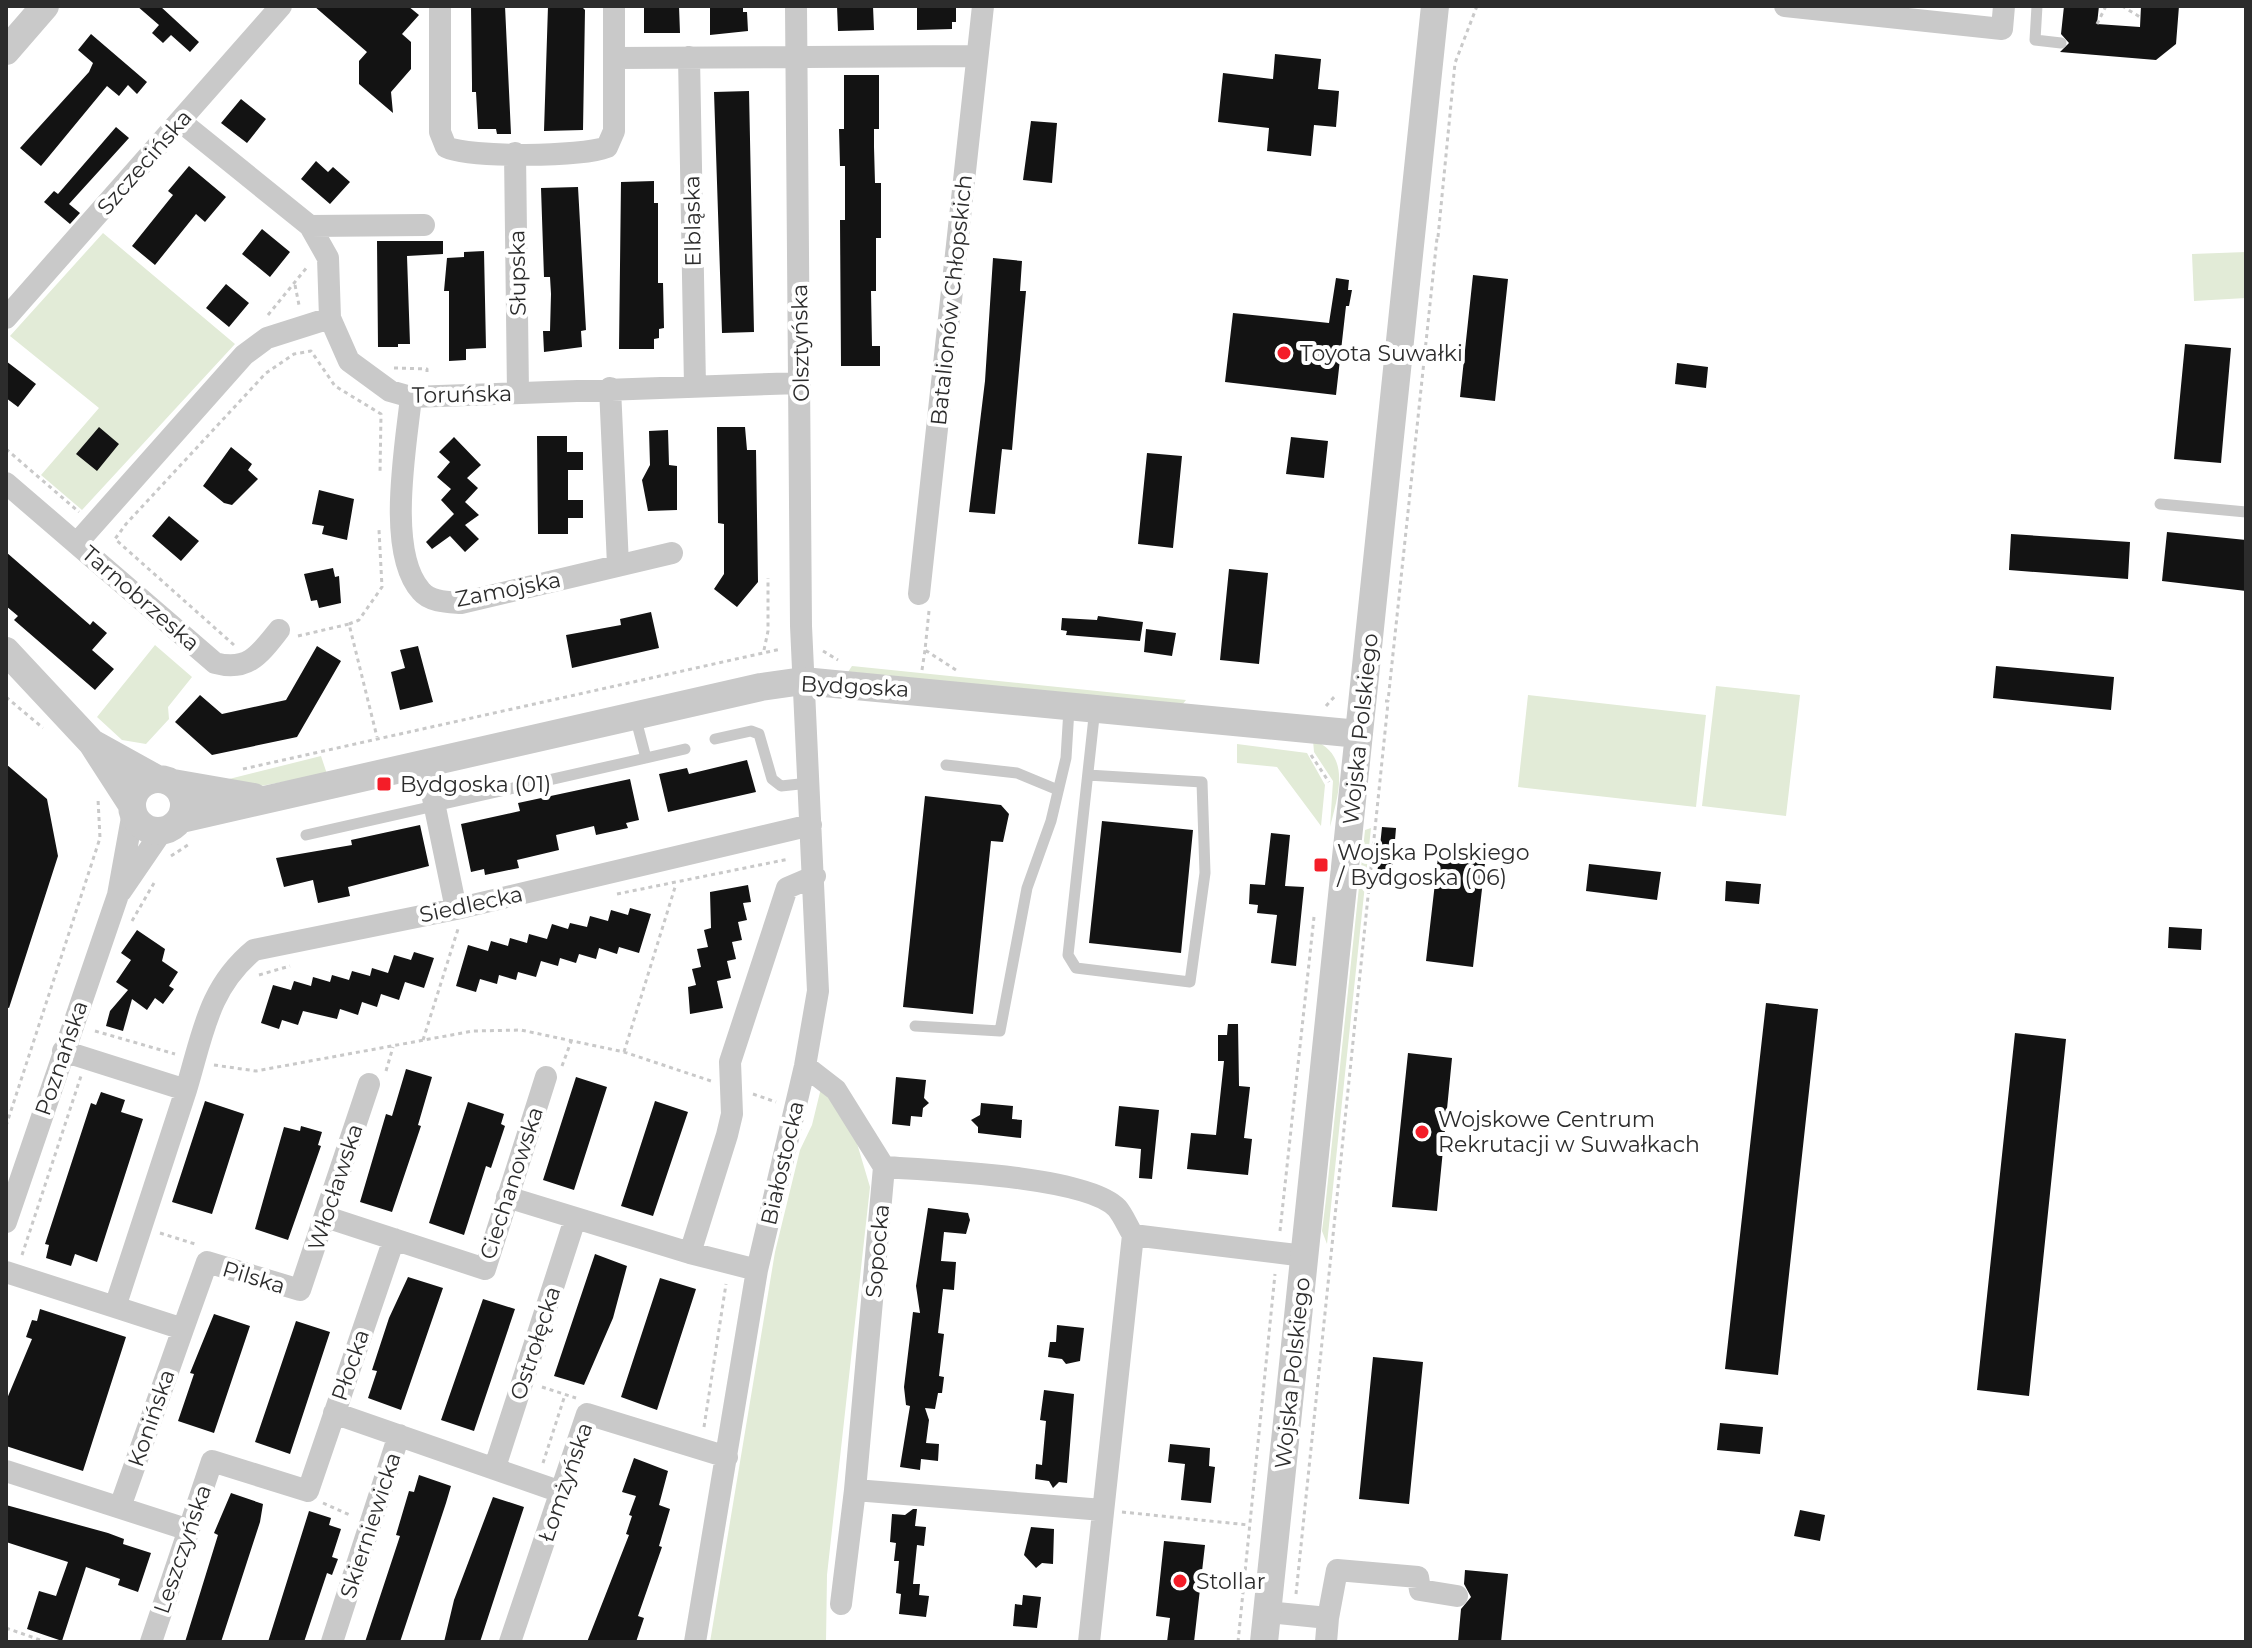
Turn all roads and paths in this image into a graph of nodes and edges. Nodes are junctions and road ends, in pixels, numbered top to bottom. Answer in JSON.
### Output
{"nodes":[{"id":1,"x":45,"y":6,"type":"edge"},
{"id":2,"x":281,"y":6,"type":"edge"},
{"id":3,"x":440,"y":6,"type":"edge"},
{"id":4,"x":614,"y":6,"type":"edge"},
{"id":5,"x":796,"y":6,"type":"edge"},
{"id":6,"x":983,"y":6,"type":"edge"},
{"id":7,"x":1435,"y":6,"type":"edge"},
{"id":8,"x":1785,"y":6,"type":"edge"},
{"id":9,"x":2004,"y":6,"type":"edge"},
{"id":10,"x":2037,"y":6,"type":"edge"},
{"id":11,"x":2106,"y":6,"type":"edge"},
{"id":12,"x":2122,"y":6,"type":"edge"},
{"id":13,"x":2140,"y":17,"type":"dead end"},
{"id":14,"x":2097,"y":24,"type":"dead end"},
{"id":15,"x":2061,"y":43,"type":"dead end"},
{"id":16,"x":6,"y":51,"type":"edge"},
{"id":17,"x":977,"y":56,"type":"junction"},
{"id":18,"x":689,"y":57,"type":"junction"},
{"id":19,"x":614,"y":58,"type":"junction"},
{"id":20,"x":796,"y":59,"type":"junction"},
{"id":21,"x":180,"y":121,"type":"junction"},
{"id":22,"x":515,"y":153,"type":"junction"},
{"id":23,"x":424,"y":225,"type":"dead end"},
{"id":24,"x":310,"y":226,"type":"junction"},
{"id":25,"x":310,"y":263,"type":"dead end"},
{"id":26,"x":6,"y":318,"type":"edge"},
{"id":27,"x":330,"y":318,"type":"junction"},
{"id":28,"x":259,"y":325,"type":"dead end"},
{"id":29,"x":800,"y":383,"type":"junction"},
{"id":30,"x":695,"y":386,"type":"junction"},
{"id":31,"x":610,"y":388,"type":"junction"},
{"id":32,"x":518,"y":393,"type":"junction"},
{"id":33,"x":411,"y":397,"type":"junction"},
{"id":34,"x":6,"y":449,"type":"edge"},
{"id":35,"x":380,"y":479,"type":"dead end"},
{"id":36,"x":6,"y":483,"type":"edge"},
{"id":37,"x":2160,"y":504,"type":"dead end"},
{"id":38,"x":2246,"y":512,"type":"edge"},
{"id":39,"x":84,"y":516,"type":"dead end"},
{"id":40,"x":379,"y":524,"type":"dead end"},
{"id":41,"x":77,"y":543,"type":"junction"},
{"id":42,"x":672,"y":553,"type":"dead end"},
{"id":43,"x":618,"y":565,"type":"junction"},
{"id":44,"x":768,"y":578,"type":"dead end"},
{"id":45,"x":919,"y":594,"type":"joint"},
{"id":46,"x":349,"y":624,"type":"junction"},
{"id":47,"x":279,"y":630,"type":"joint"},
{"id":48,"x":235,"y":646,"type":"dead end"},
{"id":49,"x":802,"y":647,"type":"junction"},
{"id":50,"x":764,"y":650,"type":"dead end"},
{"id":51,"x":925,"y":650,"type":"junction"},
{"id":52,"x":6,"y":651,"type":"edge"},
{"id":53,"x":842,"y":662,"type":"dead end"},
{"id":54,"x":922,"y":670,"type":"dead end"},
{"id":55,"x":963,"y":674,"type":"dead end"},
{"id":56,"x":803,"y":681,"type":"junction"},
{"id":57,"x":1336,"y":695,"type":"dead end"},
{"id":58,"x":6,"y":697,"type":"edge"},
{"id":59,"x":1388,"y":701,"type":"dead end"},
{"id":60,"x":1082,"y":706,"type":"junction"},
{"id":61,"x":1321,"y":708,"type":"dead end"},
{"id":62,"x":635,"y":716,"type":"junction"},
{"id":63,"x":48,"y":732,"type":"dead end"},
{"id":64,"x":1359,"y":734,"type":"junction"},
{"id":65,"x":377,"y":737,"type":"dead end"},
{"id":66,"x":715,"y":739,"type":"dead end"},
{"id":67,"x":92,"y":743,"type":"junction"},
{"id":68,"x":1307,"y":748,"type":"dead end"},
{"id":69,"x":685,"y":749,"type":"dead end"},
{"id":70,"x":646,"y":758,"type":"junction"},
{"id":71,"x":426,"y":764,"type":"junction"},
{"id":72,"x":946,"y":765,"type":"dead end"},
{"id":73,"x":1088,"y":775,"type":"junction"},
{"id":74,"x":165,"y":781,"type":"junction"},
{"id":75,"x":809,"y":783,"type":"junction"},
{"id":76,"x":1329,"y":783,"type":"dead end"},
{"id":77,"x":96,"y":789,"type":"dead end"},
{"id":78,"x":1058,"y":790,"type":"junction"},
{"id":79,"x":266,"y":799,"type":"junction"},
{"id":80,"x":132,"y":808,"type":"junction"},
{"id":81,"x":435,"y":808,"type":"junction"},
{"id":82,"x":171,"y":825,"type":"junction"},
{"id":83,"x":811,"y":825,"type":"junction"},
{"id":84,"x":306,"y":835,"type":"dead end"},
{"id":85,"x":789,"y":859,"type":"dead end"},
{"id":86,"x":815,"y":876,"type":"junction"},
{"id":87,"x":676,"y":883,"type":"junction"},
{"id":88,"x":153,"y":884,"type":"dead end"},
{"id":89,"x":118,"y":895,"type":"junction"},
{"id":90,"x":613,"y":895,"type":"dead end"},
{"id":91,"x":1314,"y":915,"type":"dead end"},
{"id":92,"x":460,"y":923,"type":"junction"},
{"id":93,"x":130,"y":926,"type":"dead end"},
{"id":94,"x":442,"y":934,"type":"dead end"},
{"id":95,"x":303,"y":963,"type":"dead end"},
{"id":96,"x":253,"y":980,"type":"dead end"},
{"id":97,"x":99,"y":1018,"type":"dead end"},
{"id":98,"x":915,"y":1026,"type":"dead end"},
{"id":99,"x":572,"y":1039,"type":"junction"},
{"id":100,"x":423,"y":1040,"type":"junction"},
{"id":101,"x":394,"y":1046,"type":"junction"},
{"id":102,"x":63,"y":1051,"type":"junction"},
{"id":103,"x":624,"y":1052,"type":"junction"},
{"id":104,"x":86,"y":1059,"type":"junction"},
{"id":105,"x":203,"y":1061,"type":"junction"},
{"id":106,"x":805,"y":1066,"type":"junction"},
{"id":107,"x":554,"y":1072,"type":"joint"},
{"id":108,"x":376,"y":1083,"type":"joint"},
{"id":109,"x":731,"y":1088,"type":"junction"},
{"id":110,"x":186,"y":1090,"type":"junction"},
{"id":111,"x":783,"y":1104,"type":"dead end"},
{"id":112,"x":6,"y":1126,"type":"edge"},
{"id":113,"x":884,"y":1167,"type":"junction"},
{"id":114,"x":507,"y":1197,"type":"junction"},
{"id":115,"x":326,"y":1217,"type":"junction"},
{"id":116,"x":575,"y":1219,"type":"junction"},
{"id":117,"x":6,"y":1222,"type":"edge"},
{"id":118,"x":154,"y":1229,"type":"dead end"},
{"id":119,"x":1133,"y":1235,"type":"junction"},
{"id":120,"x":394,"y":1239,"type":"junction"},
{"id":121,"x":15,"y":1244,"type":"dead end"},
{"id":122,"x":199,"y":1246,"type":"dead end"},
{"id":123,"x":24,"y":1247,"type":"junction"},
{"id":124,"x":690,"y":1253,"type":"junction"},
{"id":125,"x":1291,"y":1254,"type":"junction"},
{"id":126,"x":730,"y":1265,"type":"junction"},
{"id":127,"x":757,"y":1270,"type":"junction"},
{"id":128,"x":10,"y":1273,"type":"edge"},
{"id":129,"x":300,"y":1290,"type":"joint"},
{"id":130,"x":115,"y":1307,"type":"junction"},
{"id":131,"x":183,"y":1329,"type":"junction"},
{"id":132,"x":537,"y":1386,"type":"dead end"},
{"id":133,"x":565,"y":1395,"type":"junction"},
{"id":134,"x":580,"y":1400,"type":"dead end"},
{"id":135,"x":334,"y":1413,"type":"junction"},
{"id":136,"x":399,"y":1435,"type":"junction"},
{"id":137,"x":703,"y":1436,"type":"dead end"},
{"id":138,"x":727,"y":1457,"type":"junction"},
{"id":139,"x":495,"y":1467,"type":"junction"},
{"id":140,"x":6,"y":1471,"type":"edge"},
{"id":141,"x":540,"y":1471,"type":"dead end"},
{"id":142,"x":855,"y":1490,"type":"junction"},
{"id":143,"x":561,"y":1492,"type":"junction"},
{"id":144,"x":315,"y":1497,"type":"junction"},
{"id":145,"x":120,"y":1507,"type":"junction"},
{"id":146,"x":1103,"y":1510,"type":"junction"},
{"id":147,"x":350,"y":1512,"type":"dead end"},
{"id":148,"x":1249,"y":1525,"type":"junction"},
{"id":149,"x":189,"y":1530,"type":"junction"},
{"id":150,"x":1457,"y":1596,"type":"dead end"},
{"id":151,"x":841,"y":1604,"type":"dead end"},
{"id":152,"x":1281,"y":1613,"type":"junction"},
{"id":153,"x":1328,"y":1618,"type":"junction"},
{"id":154,"x":6,"y":1628,"type":"edge"},
{"id":155,"x":46,"y":1642,"type":"edge"},
{"id":156,"x":151,"y":1642,"type":"edge"},
{"id":157,"x":332,"y":1642,"type":"edge"},
{"id":158,"x":510,"y":1642,"type":"edge"},
{"id":159,"x":695,"y":1642,"type":"edge"},
{"id":160,"x":1089,"y":1642,"type":"edge"},
{"id":161,"x":1238,"y":1642,"type":"edge"},
{"id":162,"x":1264,"y":1642,"type":"edge"},
{"id":163,"x":1326,"y":1642,"type":"edge"}],
"edges":[{"from":1,"to":16,"type":"street"},
{"from":2,"to":21,"type":"street","name":"Szczecińska"},
{"from":3,"to":22,"type":"street"},
{"from":4,"to":19,"type":"street"},
{"from":5,"to":20,"type":"street","name":"Olsztyńska"},
{"from":6,"to":17,"type":"street","name":"Batalionów Chłopskich"},
{"from":7,"to":64,"type":"street","name":"Wojska Polskiego"},
{"from":8,"to":9,"type":"street"},
{"from":10,"to":15,"type":"lane"},
{"from":11,"to":14,"type":"path"},
{"from":12,"to":13,"type":"path"},
{"from":17,"to":20,"type":"street"},
{"from":17,"to":45,"type":"street","name":"Batalionów Chłopskich"},
{"from":18,"to":19,"type":"street"},
{"from":18,"to":20,"type":"street"},
{"from":18,"to":30,"type":"street","name":"Elbląska"},
{"from":19,"to":22,"type":"street"},
{"from":20,"to":29,"type":"street","name":"Olsztyńska"},
{"from":21,"to":24,"type":"street","name":"Toruńska"},
{"from":21,"to":26,"type":"street","name":"Szczecińska"},
{"from":22,"to":32,"type":"street","name":"Słupska"},
{"from":23,"to":24,"type":"street"},
{"from":24,"to":27,"type":"street","name":"Toruńska"},
{"from":25,"to":28,"type":"path"},
{"from":27,"to":33,"type":"street","name":"Toruńska"},
{"from":27,"to":41,"type":"street"},
{"from":29,"to":30,"type":"street","name":"Toruńska"},
{"from":29,"to":49,"type":"street","name":"Olsztyńska"},
{"from":30,"to":31,"type":"street","name":"Toruńska"},
{"from":31,"to":32,"type":"street","name":"Toruńska"},
{"from":31,"to":43,"type":"street"},
{"from":32,"to":33,"type":"street","name":"Toruńska"},
{"from":33,"to":43,"type":"street","name":"Zamojska"},
{"from":34,"to":39,"type":"path"},
{"from":35,"to":48,"type":"path"},
{"from":36,"to":41,"type":"street","name":"Tarnobrzeska"},
{"from":37,"to":38,"type":"lane"},
{"from":40,"to":46,"type":"path"},
{"from":41,"to":47,"type":"street","name":"Tarnobrzeska"},
{"from":42,"to":43,"type":"street"},
{"from":44,"to":50,"type":"path"},
{"from":45,"to":51,"type":"path"},
{"from":46,"to":47,"type":"path"},
{"from":46,"to":65,"type":"path"},
{"from":49,"to":53,"type":"path"},
{"from":49,"to":56,"type":"street","name":"Olsztyńska"},
{"from":51,"to":54,"type":"path"},
{"from":51,"to":55,"type":"path"},
{"from":52,"to":67,"type":"street","name":"Bydgoska"},
{"from":56,"to":60,"type":"street","name":"Bydgoska"},
{"from":56,"to":62,"type":"street","name":"Bydgoska"},
{"from":56,"to":75,"type":"street","name":"Białostocka"},
{"from":57,"to":61,"type":"path"},
{"from":58,"to":63,"type":"path"},
{"from":59,"to":152,"type":"path"},
{"from":60,"to":64,"type":"street","name":"Bydgoska"},
{"from":60,"to":73,"type":"lane"},
{"from":60,"to":78,"type":"lane"},
{"from":62,"to":70,"type":"lane"},
{"from":62,"to":71,"type":"street","name":"Bydgoska"},
{"from":64,"to":125,"type":"street","name":"Wojska Polskiego"},
{"from":66,"to":75,"type":"lane"},
{"from":67,"to":74,"type":"street","name":"Bydgoska"},
{"from":67,"to":80,"type":"street","name":"Bydgoska"},
{"from":68,"to":76,"type":"path"},
{"from":69,"to":70,"type":"lane"},
{"from":70,"to":81,"type":"lane"},
{"from":71,"to":79,"type":"street","name":"Bydgoska"},
{"from":71,"to":81,"type":"street"},
{"from":72,"to":78,"type":"lane"},
{"from":73,"to":73,"type":"lane"},
{"from":74,"to":79,"type":"street","name":"Bydgoska"},
{"from":74,"to":80,"type":"street"},
{"from":74,"to":82,"type":"street"},
{"from":75,"to":83,"type":"street","name":"Białostocka"},
{"from":77,"to":112,"type":"path"},
{"from":78,"to":98,"type":"lane"},
{"from":79,"to":82,"type":"street","name":"Bydgoska"},
{"from":80,"to":82,"type":"street"},
{"from":80,"to":89,"type":"street","name":"Poznańska"},
{"from":81,"to":84,"type":"lane"},
{"from":81,"to":92,"type":"street"},
{"from":82,"to":89,"type":"street","name":"Poznańska"},
{"from":83,"to":86,"type":"street","name":"Białostocka"},
{"from":83,"to":92,"type":"street","name":"Siedlecka"},
{"from":85,"to":87,"type":"path"},
{"from":86,"to":106,"type":"street","name":"Białostocka"},
{"from":86,"to":109,"type":"street"},
{"from":87,"to":90,"type":"path"},
{"from":87,"to":103,"type":"path"},
{"from":88,"to":93,"type":"path"},
{"from":89,"to":102,"type":"street","name":"Poznańska"},
{"from":91,"to":125,"type":"path"},
{"from":92,"to":94,"type":"path"},
{"from":92,"to":100,"type":"path"},
{"from":92,"to":105,"type":"street","name":"Siedlecka"},
{"from":95,"to":96,"type":"path"},
{"from":97,"to":105,"type":"path"},
{"from":99,"to":100,"type":"path"},
{"from":99,"to":103,"type":"path"},
{"from":99,"to":107,"type":"path"},
{"from":100,"to":101,"type":"path"},
{"from":101,"to":105,"type":"path"},
{"from":101,"to":108,"type":"path"},
{"from":102,"to":104,"type":"street"},
{"from":102,"to":117,"type":"street","name":"Poznańska"},
{"from":103,"to":109,"type":"path"},
{"from":104,"to":110,"type":"street"},
{"from":104,"to":123,"type":"path"},
{"from":105,"to":110,"type":"street","name":"Siedlecka"},
{"from":106,"to":113,"type":"street"},
{"from":106,"to":127,"type":"street","name":"Białostocka"},
{"from":107,"to":114,"type":"street","name":"Ciechanowska"},
{"from":108,"to":115,"type":"street","name":"Włocławska"},
{"from":109,"to":111,"type":"path"},
{"from":109,"to":124,"type":"street"},
{"from":110,"to":130,"type":"street"},
{"from":113,"to":119,"type":"street"},
{"from":113,"to":142,"type":"street","name":"Sopocka"},
{"from":114,"to":116,"type":"street"},
{"from":114,"to":120,"type":"street","name":"Ciechanowska"},
{"from":115,"to":120,"type":"street","name":"Ciechanowska"},
{"from":115,"to":129,"type":"street","name":"Włocławska"},
{"from":116,"to":124,"type":"street"},
{"from":116,"to":139,"type":"street","name":"Ostrołęcka"},
{"from":118,"to":122,"type":"path"},
{"from":119,"to":125,"type":"street"},
{"from":119,"to":146,"type":"street"},
{"from":120,"to":135,"type":"street","name":"Płocka"},
{"from":121,"to":123,"type":"path"},
{"from":123,"to":128,"type":"path"},
{"from":124,"to":126,"type":"street"},
{"from":125,"to":148,"type":"path"},
{"from":125,"to":152,"type":"street","name":"Wojska Polskiego"},
{"from":126,"to":127,"type":"street"},
{"from":126,"to":137,"type":"path"},
{"from":127,"to":138,"type":"street","name":"Białostocka"},
{"from":128,"to":130,"type":"street"},
{"from":129,"to":131,"type":"street","name":"Pilska"},
{"from":130,"to":131,"type":"street"},
{"from":131,"to":145,"type":"street","name":"Konińska"},
{"from":132,"to":133,"type":"path"},
{"from":133,"to":134,"type":"path"},
{"from":133,"to":141,"type":"path"},
{"from":135,"to":136,"type":"street"},
{"from":135,"to":144,"type":"street","name":"Płocka"},
{"from":136,"to":139,"type":"street","name":"Skierniewicka"},
{"from":136,"to":157,"type":"street","name":"Skierniewicka"},
{"from":138,"to":143,"type":"street","name":"Łomżyńska"},
{"from":138,"to":159,"type":"street","name":"Białostocka"},
{"from":139,"to":143,"type":"street","name":"Skierniewicka"},
{"from":140,"to":145,"type":"street"},
{"from":142,"to":146,"type":"street"},
{"from":142,"to":151,"type":"street","name":"Sopocka"},
{"from":143,"to":158,"type":"street","name":"Łomżyńska"},
{"from":144,"to":147,"type":"path"},
{"from":144,"to":149,"type":"street","name":"Leszczyńska"},
{"from":145,"to":149,"type":"street"},
{"from":146,"to":148,"type":"path"},
{"from":146,"to":160,"type":"street"},
{"from":148,"to":161,"type":"path"},
{"from":149,"to":156,"type":"street","name":"Leszczyńska"},
{"from":150,"to":153,"type":"street"},
{"from":152,"to":153,"type":"street"},
{"from":152,"to":162,"type":"street","name":"Wojska Polskiego"},
{"from":153,"to":163,"type":"street"},
{"from":154,"to":155,"type":"path"}]}
